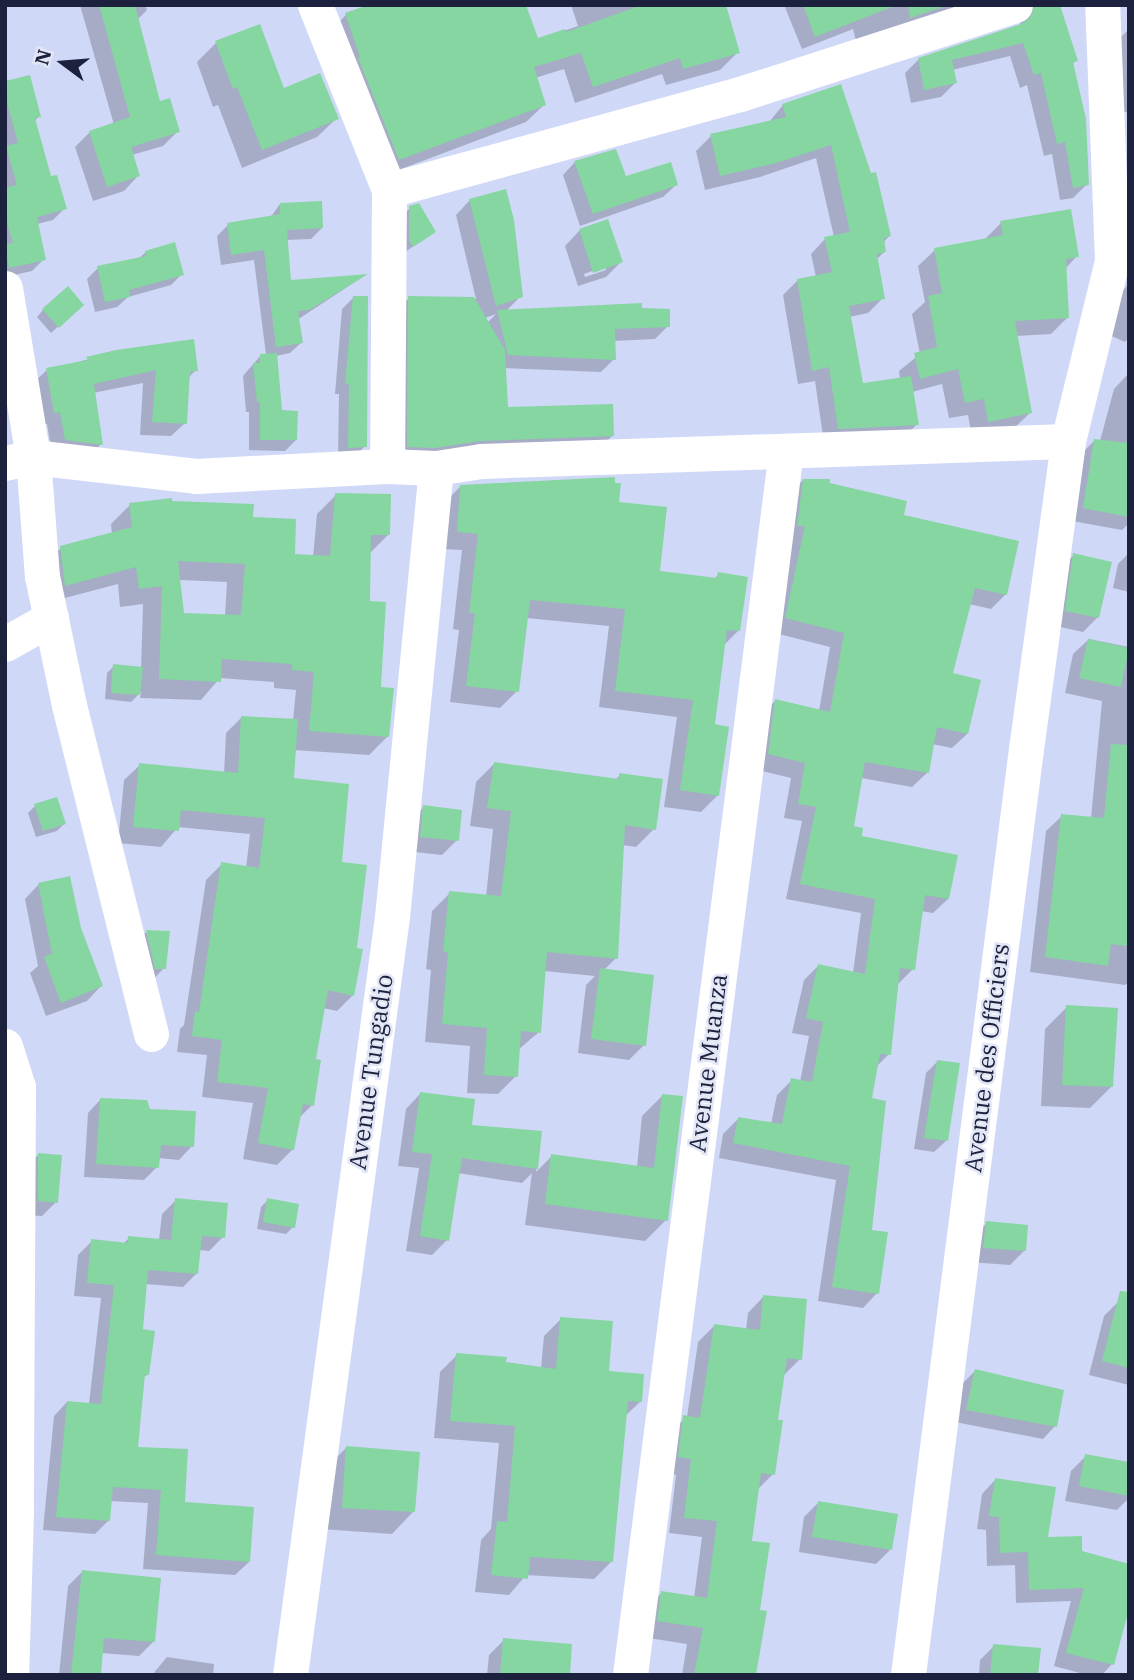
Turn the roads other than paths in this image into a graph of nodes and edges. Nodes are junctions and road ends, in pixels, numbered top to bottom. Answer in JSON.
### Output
{"nodes":[{"id":1,"x":316,"y":5,"type":"edge"},
{"id":2,"x":1015,"y":5,"type":"edge"},
{"id":3,"x":1102,"y":5,"type":"edge"},
{"id":4,"x":388,"y":190,"type":"junction"},
{"id":5,"x":1120,"y":263,"type":"edge"},
{"id":6,"x":5,"y":288,"type":"edge"},
{"id":7,"x":1068,"y":442,"type":"junction"},
{"id":8,"x":786,"y":451,"type":"junction"},
{"id":9,"x":19,"y":460,"type":"edge"},
{"id":10,"x":387,"y":466,"type":"junction"},
{"id":11,"x":436,"y":468,"type":"junction"},
{"id":12,"x":51,"y":618,"type":"junction"},
{"id":13,"x":5,"y":644,"type":"edge"},
{"id":14,"x":151,"y":1034,"type":"dead end"},
{"id":15,"x":5,"y":1046,"type":"edge"},
{"id":16,"x":11,"y":1675,"type":"edge"},
{"id":17,"x":290,"y":1675,"type":"edge"},
{"id":18,"x":630,"y":1675,"type":"edge"},
{"id":19,"x":908,"y":1675,"type":"edge"}],
"edges":[{"from":1,"to":4,"type":"street"},
{"from":2,"to":4,"type":"street"},
{"from":3,"to":5,"type":"street"},
{"from":4,"to":10,"type":"street"},
{"from":5,"to":7,"type":"street","name":"Avenue des Officiers"},
{"from":6,"to":9,"type":"street"},
{"from":7,"to":8,"type":"street"},
{"from":7,"to":19,"type":"street","name":"Avenue des Officiers"},
{"from":8,"to":11,"type":"street"},
{"from":8,"to":18,"type":"street","name":"Avenue Muanza"},
{"from":9,"to":10,"type":"street"},
{"from":9,"to":12,"type":"street"},
{"from":10,"to":11,"type":"street"},
{"from":11,"to":17,"type":"street","name":"Avenue Tungadio"},
{"from":12,"to":13,"type":"street"},
{"from":12,"to":14,"type":"street"},
{"from":15,"to":16,"type":"street"}]}
